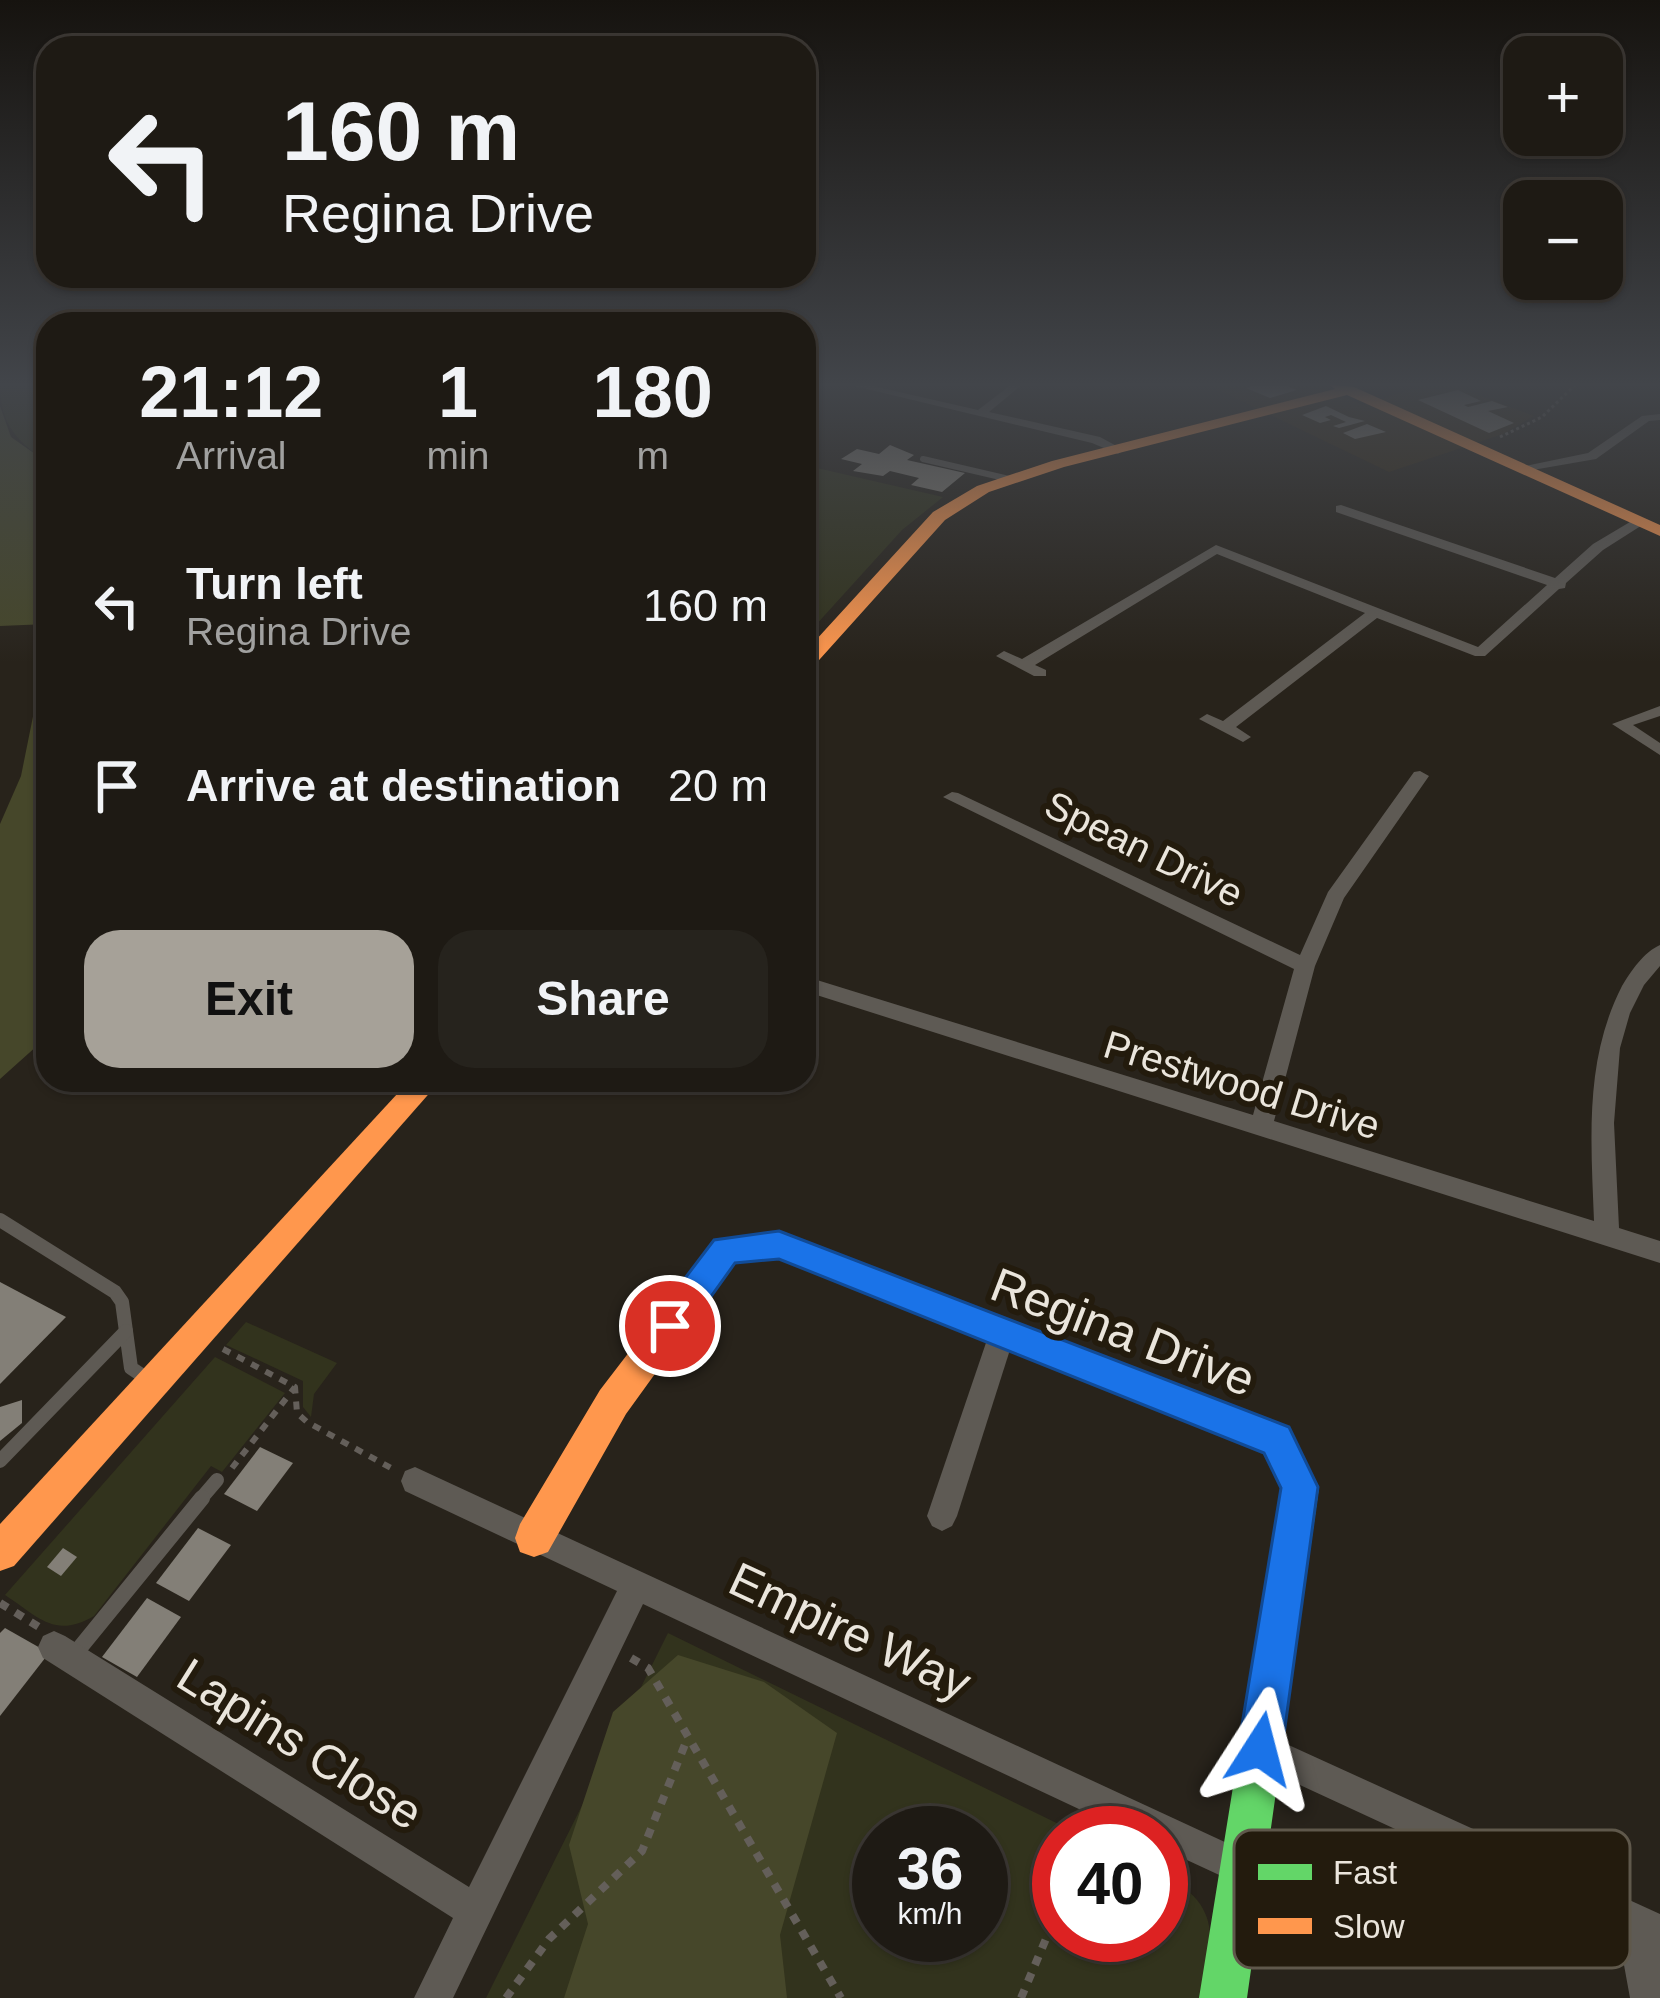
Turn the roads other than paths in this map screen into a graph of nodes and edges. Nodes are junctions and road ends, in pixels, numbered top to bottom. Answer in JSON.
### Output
{"nodes":[{"id":1,"x":1001,"y":477,"type":"edge"},
{"id":2,"x":1016,"y":477,"type":"edge"},
{"id":3,"x":1542,"y":477,"type":"edge"},
{"id":4,"x":1009,"y":479,"type":"junction"},
{"id":5,"x":1341,"y":509,"type":"dead end"},
{"id":6,"x":1650,"y":526,"type":"edge"},
{"id":7,"x":1560,"y":584,"type":"junction"},
{"id":8,"x":1375,"y":612,"type":"junction"},
{"id":9,"x":816,"y":651,"type":"edge"},
{"id":10,"x":1004,"y":656,"type":"dead end"},
{"id":11,"x":1023,"y":665,"type":"junction"},
{"id":12,"x":1040,"y":673,"type":"dead end"},
{"id":13,"x":1660,"y":711,"type":"edge"},
{"id":14,"x":1243,"y":737,"type":"dead end"},
{"id":15,"x":1660,"y":750,"type":"edge"},
{"id":16,"x":1420,"y":776,"type":"dead end"},
{"id":17,"x":952,"y":797,"type":"dead end"},
{"id":18,"x":1660,"y":952,"type":"edge"},
{"id":19,"x":1305,"y":966,"type":"junction"},
{"id":20,"x":816,"y":987,"type":"edge"},
{"id":21,"x":416,"y":1092,"type":"edge"},
{"id":22,"x":1260,"y":1129,"type":"junction"},
{"id":23,"x":0,"y":1220,"type":"edge"},
{"id":24,"x":1607,"y":1234,"type":"junction"},
{"id":25,"x":1660,"y":1252,"type":"edge"},
{"id":26,"x":126,"y":1331,"type":"junction"},
{"id":27,"x":1002,"y":1334,"type":"junction"},
{"id":28,"x":154,"y":1383,"type":"junction"},
{"id":29,"x":0,"y":1461,"type":"edge"},
{"id":30,"x":217,"y":1480,"type":"road end"},
{"id":31,"x":415,"y":1480,"type":"road end"},
{"id":32,"x":942,"y":1516,"type":"dead end"},
{"id":33,"x":534,"y":1538,"type":"junction"},
{"id":34,"x":0,"y":1552,"type":"edge"},
{"id":35,"x":637,"y":1584,"type":"junction"},
{"id":36,"x":63,"y":1652,"type":"joint"},
{"id":37,"x":1260,"y":1749,"type":"junction"},
{"id":38,"x":1249,"y":1830,"type":"edge"},
{"id":39,"x":1436,"y":1830,"type":"edge"},
{"id":40,"x":1234,"y":1864,"type":"edge"},
{"id":41,"x":476,"y":1912,"type":"junction"},
{"id":42,"x":1647,"y":1927,"type":"edge"},
{"id":43,"x":1234,"y":1930,"type":"edge"},
{"id":44,"x":433,"y":1998,"type":"edge"},
{"id":45,"x":1223,"y":1998,"type":"edge"},
{"id":46,"x":1649,"y":1998,"type":"edge"}],
"edges":[{"from":1,"to":4,"type":"lane"},
{"from":2,"to":4,"type":"street"},
{"from":3,"to":6,"type":"street"},
{"from":4,"to":9,"type":"street"},
{"from":5,"to":7,"type":"street"},
{"from":6,"to":7,"type":"street"},
{"from":7,"to":8,"type":"street"},
{"from":8,"to":11,"type":"street"},
{"from":8,"to":14,"type":"street"},
{"from":10,"to":11,"type":"street"},
{"from":11,"to":12,"type":"street"},
{"from":13,"to":15,"type":"street"},
{"from":16,"to":19,"type":"street"},
{"from":17,"to":19,"type":"street","name":"Spean Drive"},
{"from":18,"to":24,"type":"street"},
{"from":19,"to":22,"type":"street"},
{"from":20,"to":22,"type":"street","name":"Prestwood Drive"},
{"from":21,"to":28,"type":"street"},
{"from":22,"to":24,"type":"street","name":"Prestwood Drive"},
{"from":23,"to":26,"type":"lane"},
{"from":24,"to":25,"type":"street","name":"Prestwood Drive"},
{"from":26,"to":28,"type":"lane"},
{"from":26,"to":29,"type":"lane"},
{"from":27,"to":32,"type":"street"},
{"from":27,"to":33,"type":"street","name":"Regina Drive"},
{"from":27,"to":37,"type":"street","name":"Regina Drive"},
{"from":28,"to":34,"type":"street"},
{"from":30,"to":36,"type":"lane"},
{"from":31,"to":33,"type":"street","name":"Empire Way"},
{"from":33,"to":35,"type":"street","name":"Empire Way"},
{"from":35,"to":40,"type":"street","name":"Empire Way"},
{"from":35,"to":41,"type":"street"},
{"from":36,"to":41,"type":"street","name":"Lapins Close"},
{"from":37,"to":38,"type":"street","name":"Regina Drive"},
{"from":37,"to":39,"type":"street"},
{"from":41,"to":44,"type":"street"},
{"from":42,"to":46,"type":"street"},
{"from":43,"to":45,"type":"street","name":"Regina Drive"}]}
